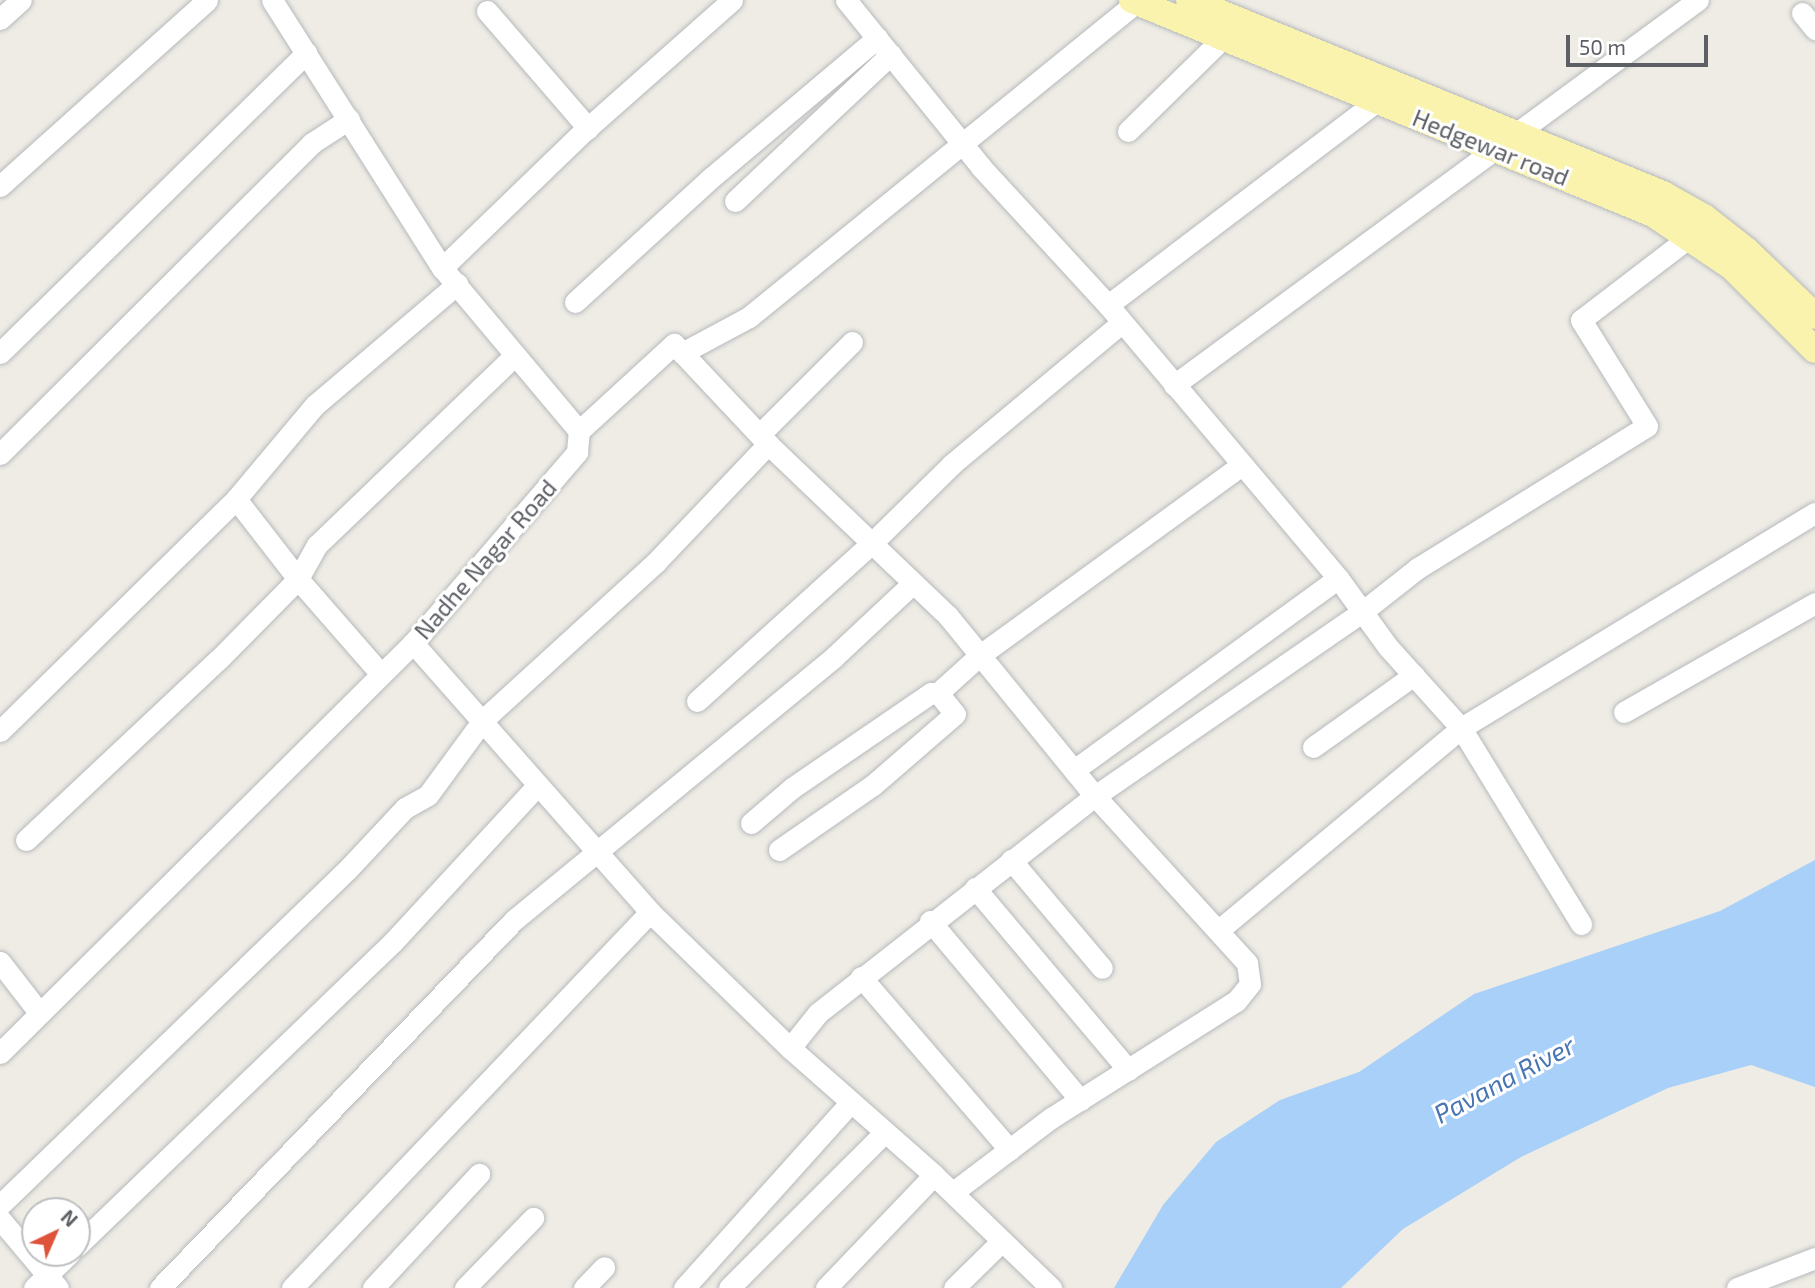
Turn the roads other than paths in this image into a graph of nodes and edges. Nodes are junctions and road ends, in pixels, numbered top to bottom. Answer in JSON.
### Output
{"nodes":[{"id":1,"x":21,"y":0,"type":"edge"},
{"id":2,"x":207,"y":0,"type":"edge"},
{"id":3,"x":272,"y":0,"type":"edge"},
{"id":4,"x":732,"y":0,"type":"edge"},
{"id":5,"x":846,"y":0,"type":"edge"},
{"id":6,"x":1189,"y":0,"type":"edge"},
{"id":7,"x":1134,"y":1,"type":"edge"},
{"id":8,"x":1690,"y":2,"type":"edge"},
{"id":9,"x":488,"y":11,"type":"dead end"},
{"id":10,"x":0,"y":19,"type":"edge"},
{"id":11,"x":1224,"y":37,"type":"junction"},
{"id":12,"x":884,"y":46,"type":"junction"},
{"id":13,"x":306,"y":53,"type":"junction"},
{"id":14,"x":1378,"y":100,"type":"junction"},
{"id":15,"x":349,"y":119,"type":"junction"},
{"id":16,"x":588,"y":128,"type":"junction"},
{"id":17,"x":1128,"y":131,"type":"dead end"},
{"id":18,"x":1505,"y":142,"type":"junction"},
{"id":19,"x":961,"y":143,"type":"junction"},
{"id":20,"x":0,"y":186,"type":"edge"},
{"id":21,"x":735,"y":201,"type":"dead end"},
{"id":22,"x":1691,"y":236,"type":"junction"},
{"id":23,"x":450,"y":276,"type":"junction"},
{"id":24,"x":575,"y":302,"type":"dead end"},
{"id":25,"x":1108,"y":305,"type":"junction"},
{"id":26,"x":1815,"y":316,"type":"edge"},
{"id":27,"x":1121,"y":323,"type":"junction"},
{"id":28,"x":852,"y":342,"type":"dead end"},
{"id":29,"x":1815,"y":350,"type":"edge"},
{"id":30,"x":0,"y":353,"type":"edge"},
{"id":31,"x":682,"y":353,"type":"junction"},
{"id":32,"x":515,"y":355,"type":"junction"},
{"id":33,"x":1174,"y":385,"type":"junction"},
{"id":34,"x":579,"y":431,"type":"junction"},
{"id":35,"x":764,"y":439,"type":"junction"},
{"id":36,"x":0,"y":454,"type":"edge"},
{"id":37,"x":1240,"y":466,"type":"junction"},
{"id":38,"x":236,"y":499,"type":"junction"},
{"id":39,"x":1815,"y":513,"type":"edge"},
{"id":40,"x":872,"y":544,"type":"junction"},
{"id":41,"x":1338,"y":578,"type":"junction"},
{"id":42,"x":298,"y":579,"type":"junction"},
{"id":43,"x":913,"y":583,"type":"junction"},
{"id":44,"x":1815,"y":603,"type":"edge"},
{"id":45,"x":1362,"y":612,"type":"junction"},
{"id":46,"x":413,"y":643,"type":"junction"},
{"id":47,"x":980,"y":655,"type":"junction"},
{"id":48,"x":380,"y":673,"type":"junction"},
{"id":49,"x":1414,"y":675,"type":"junction"},
{"id":50,"x":938,"y":693,"type":"junction"},
{"id":51,"x":697,"y":701,"type":"dead end"},
{"id":52,"x":1624,"y":712,"type":"dead end"},
{"id":53,"x":483,"y":720,"type":"junction"},
{"id":54,"x":1461,"y":728,"type":"junction"},
{"id":55,"x":0,"y":731,"type":"edge"},
{"id":56,"x":1313,"y":747,"type":"dead end"},
{"id":57,"x":1074,"y":770,"type":"junction"},
{"id":58,"x":537,"y":786,"type":"junction"},
{"id":59,"x":1095,"y":796,"type":"junction"},
{"id":60,"x":751,"y":823,"type":"dead end"},
{"id":61,"x":26,"y":840,"type":"dead end"},
{"id":62,"x":594,"y":850,"type":"junction"},
{"id":63,"x":779,"y":850,"type":"dead end"},
{"id":64,"x":1011,"y":860,"type":"junction"},
{"id":65,"x":975,"y":888,"type":"junction"},
{"id":66,"x":650,"y":912,"type":"junction"},
{"id":67,"x":930,"y":921,"type":"junction"},
{"id":68,"x":1581,"y":924,"type":"dead end"},
{"id":69,"x":1220,"y":929,"type":"junction"},
{"id":70,"x":0,"y":962,"type":"edge"},
{"id":71,"x":1102,"y":968,"type":"dead end"},
{"id":72,"x":861,"y":977,"type":"junction"},
{"id":73,"x":38,"y":1011,"type":"junction"},
{"id":74,"x":790,"y":1048,"type":"junction"},
{"id":75,"x":0,"y":1053,"type":"edge"},
{"id":76,"x":1128,"y":1070,"type":"junction"},
{"id":77,"x":1080,"y":1100,"type":"junction"},
{"id":78,"x":851,"y":1102,"type":"junction"},
{"id":79,"x":884,"y":1133,"type":"junction"},
{"id":80,"x":1010,"y":1150,"type":"junction"},
{"id":81,"x":479,"y":1174,"type":"dead end"},
{"id":82,"x":934,"y":1175,"type":"junction"},
{"id":83,"x":953,"y":1192,"type":"junction"},
{"id":84,"x":0,"y":1205,"type":"edge"},
{"id":85,"x":533,"y":1218,"type":"dead end"},
{"id":86,"x":0,"y":1219,"type":"edge"},
{"id":87,"x":91,"y":1233,"type":"edge"},
{"id":88,"x":1002,"y":1241,"type":"junction"},
{"id":89,"x":1815,"y":1258,"type":"edge"},
{"id":90,"x":59,"y":1267,"type":"edge"},
{"id":91,"x":604,"y":1267,"type":"dead end"},
{"id":92,"x":47,"y":1283,"type":"edge"},
{"id":93,"x":160,"y":1288,"type":"edge"},
{"id":94,"x":292,"y":1288,"type":"edge"},
{"id":95,"x":373,"y":1288,"type":"edge"},
{"id":96,"x":465,"y":1288,"type":"edge"},
{"id":97,"x":584,"y":1288,"type":"edge"},
{"id":98,"x":684,"y":1288,"type":"edge"},
{"id":99,"x":729,"y":1288,"type":"edge"},
{"id":100,"x":826,"y":1288,"type":"edge"},
{"id":101,"x":954,"y":1288,"type":"edge"},
{"id":102,"x":1051,"y":1288,"type":"edge"},
{"id":103,"x":1737,"y":1288,"type":"edge"}],
"edges":[{"from":1,"to":10,"type":"street"},
{"from":2,"to":20,"type":"street"},
{"from":3,"to":13,"type":"street"},
{"from":4,"to":16,"type":"street"},
{"from":5,"to":12,"type":"street"},
{"from":6,"to":18,"type":"main road","name":"Hedgewar road"},
{"from":7,"to":11,"type":"main road","name":"Hedgewar road"},
{"from":7,"to":19,"type":"street"},
{"from":8,"to":18,"type":"street"},
{"from":9,"to":16,"type":"street"},
{"from":11,"to":14,"type":"main road","name":"Hedgewar road"},
{"from":11,"to":17,"type":"street"},
{"from":12,"to":19,"type":"street"},
{"from":12,"to":21,"type":"street"},
{"from":12,"to":24,"type":"street"},
{"from":13,"to":15,"type":"street"},
{"from":13,"to":30,"type":"street"},
{"from":14,"to":18,"type":"main road","name":"Hedgewar road"},
{"from":14,"to":25,"type":"street"},
{"from":15,"to":23,"type":"street"},
{"from":15,"to":36,"type":"street"},
{"from":16,"to":23,"type":"street"},
{"from":18,"to":22,"type":"main road","name":"Hedgewar road"},
{"from":18,"to":26,"type":"main road","name":"Hedgewar road"},
{"from":18,"to":33,"type":"street"},
{"from":19,"to":25,"type":"street"},
{"from":19,"to":31,"type":"street"},
{"from":22,"to":29,"type":"main road","name":"Hedgewar road"},
{"from":22,"to":45,"type":"street"},
{"from":23,"to":32,"type":"street"},
{"from":23,"to":38,"type":"street"},
{"from":25,"to":27,"type":"street"},
{"from":27,"to":33,"type":"street"},
{"from":27,"to":40,"type":"street"},
{"from":28,"to":35,"type":"street"},
{"from":31,"to":34,"type":"street"},
{"from":31,"to":35,"type":"street"},
{"from":32,"to":34,"type":"street"},
{"from":32,"to":42,"type":"street"},
{"from":33,"to":37,"type":"street"},
{"from":34,"to":46,"type":"street","name":"Nadhe Nagar Road"},
{"from":35,"to":40,"type":"street"},
{"from":35,"to":53,"type":"street"},
{"from":37,"to":41,"type":"street"},
{"from":37,"to":47,"type":"street"},
{"from":38,"to":42,"type":"street"},
{"from":38,"to":55,"type":"street"},
{"from":39,"to":54,"type":"street"},
{"from":40,"to":43,"type":"street"},
{"from":40,"to":51,"type":"street"},
{"from":41,"to":45,"type":"street"},
{"from":41,"to":57,"type":"street"},
{"from":42,"to":48,"type":"street"},
{"from":42,"to":61,"type":"street"},
{"from":43,"to":47,"type":"street"},
{"from":43,"to":62,"type":"street"},
{"from":44,"to":52,"type":"street"},
{"from":45,"to":49,"type":"street"},
{"from":45,"to":59,"type":"street"},
{"from":46,"to":48,"type":"street","name":"Nadhe Nagar Road"},
{"from":46,"to":53,"type":"street"},
{"from":47,"to":50,"type":"street"},
{"from":47,"to":57,"type":"street"},
{"from":48,"to":73,"type":"street","name":"Nadhe Nagar Road"},
{"from":49,"to":54,"type":"street"},
{"from":49,"to":56,"type":"street"},
{"from":50,"to":60,"type":"street"},
{"from":50,"to":63,"type":"street"},
{"from":53,"to":58,"type":"street"},
{"from":53,"to":84,"type":"street"},
{"from":54,"to":68,"type":"street"},
{"from":54,"to":69,"type":"street"},
{"from":57,"to":59,"type":"street"},
{"from":58,"to":62,"type":"street"},
{"from":58,"to":87,"type":"street"},
{"from":59,"to":64,"type":"street"},
{"from":59,"to":69,"type":"street"},
{"from":62,"to":66,"type":"street"},
{"from":62,"to":93,"type":"street"},
{"from":64,"to":65,"type":"street"},
{"from":64,"to":71,"type":"street"},
{"from":65,"to":67,"type":"street"},
{"from":65,"to":76,"type":"street"},
{"from":66,"to":74,"type":"street"},
{"from":66,"to":94,"type":"street"},
{"from":67,"to":72,"type":"street"},
{"from":67,"to":77,"type":"street"},
{"from":69,"to":76,"type":"street"},
{"from":70,"to":73,"type":"street"},
{"from":72,"to":74,"type":"street"},
{"from":72,"to":80,"type":"street"},
{"from":73,"to":75,"type":"street","name":"Nadhe Nagar Road"},
{"from":74,"to":78,"type":"street"},
{"from":76,"to":77,"type":"street"},
{"from":77,"to":80,"type":"street"},
{"from":78,"to":79,"type":"street"},
{"from":78,"to":98,"type":"street"},
{"from":79,"to":82,"type":"street"},
{"from":79,"to":99,"type":"street"},
{"from":80,"to":83,"type":"street"},
{"from":81,"to":95,"type":"street"},
{"from":82,"to":83,"type":"street"},
{"from":82,"to":100,"type":"street"},
{"from":83,"to":88,"type":"street"},
{"from":85,"to":96,"type":"street"},
{"from":86,"to":92,"type":"street"},
{"from":88,"to":101,"type":"street"},
{"from":88,"to":102,"type":"street"},
{"from":89,"to":103,"type":"street"},
{"from":90,"to":92,"type":"street"},
{"from":91,"to":97,"type":"street"}]}
